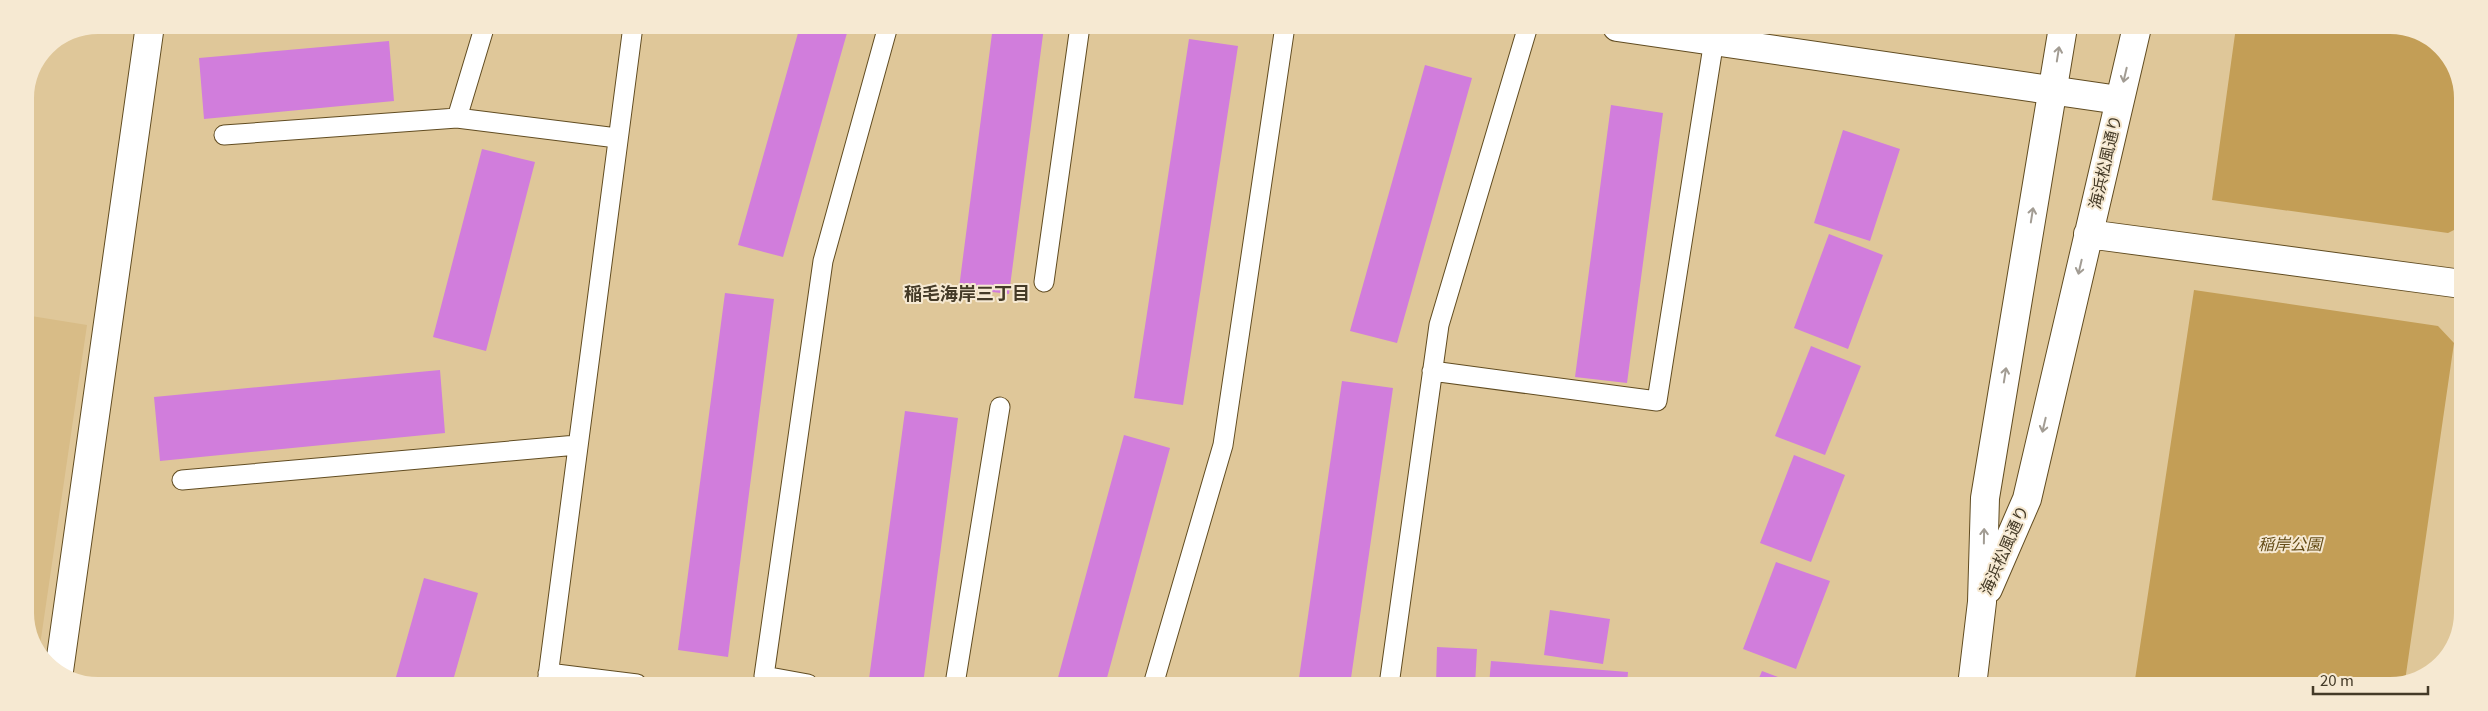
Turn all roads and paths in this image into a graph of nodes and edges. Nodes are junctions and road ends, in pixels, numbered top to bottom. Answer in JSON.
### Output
{"nodes":[{"id":1,"x":149,"y":34,"type":"edge"},
{"id":2,"x":482,"y":34,"type":"edge"},
{"id":3,"x":632,"y":34,"type":"edge"},
{"id":4,"x":886,"y":34,"type":"edge"},
{"id":5,"x":1079,"y":34,"type":"edge"},
{"id":6,"x":1284,"y":34,"type":"edge"},
{"id":7,"x":1526,"y":34,"type":"edge"},
{"id":8,"x":1669,"y":34,"type":"edge"},
{"id":9,"x":2061,"y":34,"type":"edge"},
{"id":10,"x":2135,"y":34,"type":"edge"},
{"id":11,"x":1714,"y":40,"type":"junction"},
{"id":12,"x":2052,"y":89,"type":"junction"},
{"id":13,"x":2119,"y":100,"type":"junction"},
{"id":14,"x":457,"y":118,"type":"junction"},
{"id":15,"x":224,"y":135,"type":"dead end"},
{"id":16,"x":617,"y":138,"type":"junction"},
{"id":17,"x":2088,"y":234,"type":"junction"},
{"id":18,"x":1044,"y":282,"type":"dead end"},
{"id":19,"x":2454,"y":283,"type":"edge"},
{"id":20,"x":1432,"y":371,"type":"junction"},
{"id":21,"x":1000,"y":407,"type":"dead end"},
{"id":22,"x":577,"y":445,"type":"junction"},
{"id":23,"x":182,"y":480,"type":"dead end"},
{"id":24,"x":1982,"y":602,"type":"junction"},
{"id":25,"x":60,"y":664,"type":"edge"},
{"id":26,"x":548,"y":677,"type":"edge"},
{"id":27,"x":770,"y":677,"type":"edge"},
{"id":28,"x":956,"y":677,"type":"edge"},
{"id":29,"x":1155,"y":677,"type":"edge"},
{"id":30,"x":1390,"y":677,"type":"edge"},
{"id":31,"x":1973,"y":677,"type":"edge"}],
"edges":[{"from":1,"to":25,"type":"street"},
{"from":2,"to":14,"type":"lane"},
{"from":3,"to":16,"type":"lane"},
{"from":4,"to":27,"type":"lane"},
{"from":5,"to":18,"type":"lane"},
{"from":6,"to":29,"type":"lane"},
{"from":7,"to":20,"type":"lane"},
{"from":8,"to":11,"type":"street"},
{"from":12,"to":9,"type":"street","name":"海浜松風通り","one_way":true},
{"from":10,"to":13,"type":"street","name":"海浜松風通り","one_way":true},
{"from":11,"to":12,"type":"street"},
{"from":11,"to":20,"type":"lane"},
{"from":12,"to":13,"type":"street"},
{"from":24,"to":12,"type":"street","name":"海浜松風通り","one_way":true},
{"from":13,"to":17,"type":"street","name":"海浜松風通り"},
{"from":14,"to":15,"type":"lane"},
{"from":14,"to":16,"type":"lane"},
{"from":16,"to":22,"type":"lane"},
{"from":17,"to":19,"type":"street"},
{"from":17,"to":24,"type":"street","name":"海浜松風通り","one_way":true},
{"from":20,"to":30,"type":"lane"},
{"from":21,"to":28,"type":"lane"},
{"from":22,"to":23,"type":"lane"},
{"from":22,"to":26,"type":"lane"},
{"from":24,"to":31,"type":"street"}]}
